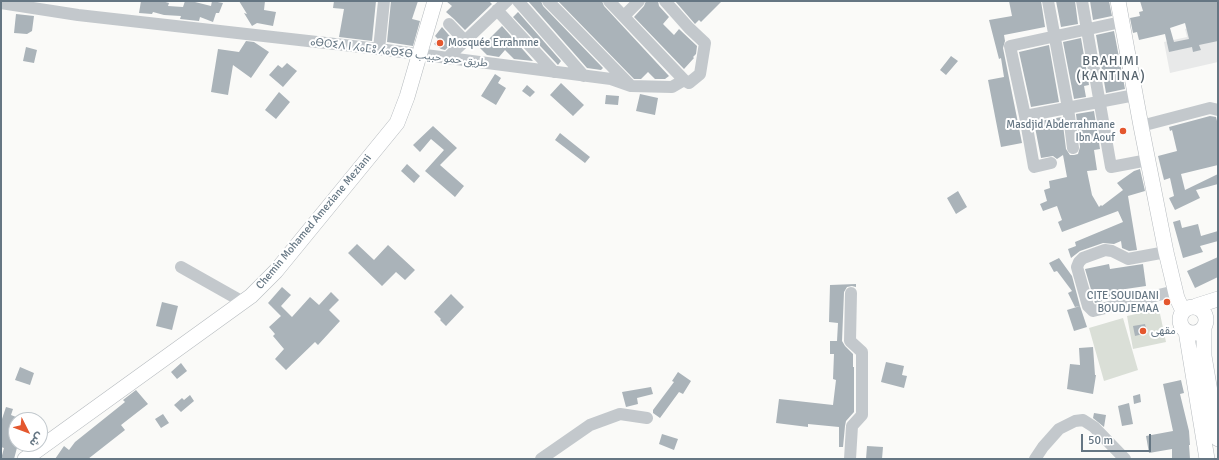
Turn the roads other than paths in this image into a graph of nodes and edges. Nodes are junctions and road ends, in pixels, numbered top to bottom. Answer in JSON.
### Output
{"nodes":[{"id":1,"x":384,"y":1,"type":"edge"},
{"id":2,"x":435,"y":1,"type":"edge"},
{"id":3,"x":507,"y":1,"type":"edge"},
{"id":4,"x":518,"y":1,"type":"edge"},
{"id":5,"x":548,"y":1,"type":"edge"},
{"id":6,"x":609,"y":1,"type":"edge"},
{"id":7,"x":640,"y":1,"type":"edge"},
{"id":8,"x":665,"y":1,"type":"edge"},
{"id":9,"x":1048,"y":1,"type":"edge"},
{"id":10,"x":1082,"y":1,"type":"edge"},
{"id":11,"x":1118,"y":1,"type":"edge"},
{"id":12,"x":1,"y":3,"type":"edge"},
{"id":13,"x":497,"y":10,"type":"junction"},
{"id":14,"x":624,"y":16,"type":"junction"},
{"id":15,"x":1121,"y":22,"type":"junction"},
{"id":16,"x":449,"y":24,"type":"dead end"},
{"id":17,"x":1087,"y":30,"type":"junction"},
{"id":18,"x":1054,"y":36,"type":"junction"},
{"id":19,"x":465,"y":41,"type":"junction"},
{"id":20,"x":379,"y":49,"type":"junction"},
{"id":21,"x":418,"y":55,"type":"junction"},
{"id":22,"x":446,"y":58,"type":"junction"},
{"id":23,"x":554,"y":72,"type":"junction"},
{"id":24,"x":584,"y":76,"type":"junction"},
{"id":25,"x":684,"y":80,"type":"junction"},
{"id":26,"x":631,"y":86,"type":"junction"},
{"id":27,"x":1135,"y":94,"type":"junction"},
{"id":28,"x":1099,"y":102,"type":"junction"},
{"id":29,"x":1068,"y":108,"type":"junction"},
{"id":30,"x":1218,"y":110,"type":"edge"},
{"id":31,"x":1025,"y":116,"type":"junction"},
{"id":32,"x":1141,"y":126,"type":"junction"},
{"id":33,"x":1073,"y":148,"type":"dead end"},
{"id":34,"x":1148,"y":160,"type":"junction"},
{"id":35,"x":1051,"y":163,"type":"dead end"},
{"id":36,"x":1166,"y":252,"type":"junction"},
{"id":37,"x":181,"y":267,"type":"dead end"},
{"id":38,"x":1175,"y":291,"type":"junction"},
{"id":39,"x":851,"y":293,"type":"dead end"},
{"id":40,"x":1218,"y":299,"type":"edge"},
{"id":41,"x":243,"y":302,"type":"junction"},
{"id":42,"x":1189,"y":309,"type":"junction"},
{"id":43,"x":1209,"y":322,"type":"edge"},
{"id":44,"x":1186,"y":331,"type":"junction"},
{"id":45,"x":647,"y":418,"type":"dead end"},
{"id":46,"x":1218,"y":439,"type":"edge"},
{"id":47,"x":26,"y":459,"type":"edge"},
{"id":48,"x":541,"y":459,"type":"edge"},
{"id":49,"x":850,"y":459,"type":"edge"},
{"id":50,"x":1035,"y":459,"type":"edge"},
{"id":51,"x":1125,"y":459,"type":"edge"},
{"id":52,"x":1206,"y":459,"type":"edge"}],
"edges":[{"from":1,"to":20,"type":"street"},
{"from":2,"to":21,"type":"main road","name":"Chemin Mohamed Ameziane Meziani"},
{"from":3,"to":13,"type":"street"},
{"from":4,"to":24,"type":"street"},
{"from":5,"to":26,"type":"street"},
{"from":6,"to":14,"type":"street"},
{"from":7,"to":14,"type":"street"},
{"from":8,"to":25,"type":"street","name":"ⴰⴱⵔⵉⴷ ⵏ ⵃⴰⵎⵓ ⵃⴰⴱⵉⴱ طريق حمو حبيب"},
{"from":9,"to":18,"type":"street"},
{"from":10,"to":17,"type":"street"},
{"from":11,"to":15,"type":"main road"},
{"from":12,"to":20,"type":"street","name":"ⴰⴱⵔⵉⴷ ⵏ ⵃⴰⵎⵓ ⵃⴰⴱⵉⴱ طريق حمو حبيب"},
{"from":13,"to":19,"type":"street"},
{"from":13,"to":23,"type":"street"},
{"from":14,"to":25,"type":"street"},
{"from":15,"to":17,"type":"street"},
{"from":15,"to":27,"type":"main road"},
{"from":16,"to":19,"type":"street"},
{"from":17,"to":18,"type":"street"},
{"from":17,"to":28,"type":"street"},
{"from":18,"to":29,"type":"street"},
{"from":18,"to":31,"type":"street"},
{"from":19,"to":22,"type":"street"},
{"from":20,"to":21,"type":"street","name":"ⴰⴱⵔⵉⴷ ⵏ ⵃⴰⵎⵓ ⵃⴰⴱⵉⴱ طريق حمو حبيب"},
{"from":21,"to":22,"type":"street","name":"ⴰⴱⵔⵉⴷ ⵏ ⵃⴰⵎⵓ ⵃⴰⴱⵉⴱ طريق حمو حبيب"},
{"from":21,"to":41,"type":"main road","name":"Chemin Mohamed Ameziane Meziani"},
{"from":22,"to":23,"type":"street","name":"ⴰⴱⵔⵉⴷ ⵏ ⵃⴰⵎⵓ ⵃⴰⴱⵉⴱ طريق حمو حبيب"},
{"from":23,"to":24,"type":"street","name":"ⴰⴱⵔⵉⴷ ⵏ ⵃⴰⵎⵓ ⵃⴰⴱⵉⴱ طريق حمو حبيب"},
{"from":24,"to":26,"type":"street","name":"ⴰⴱⵔⵉⴷ ⵏ ⵃⴰⵎⵓ ⵃⴰⴱⵉⴱ طريق حمو حبيب"},
{"from":25,"to":26,"type":"street","name":"ⴰⴱⵔⵉⴷ ⵏ ⵃⴰⵎⵓ ⵃⴰⴱⵉⴱ طريق حمو حبيب"},
{"from":27,"to":28,"type":"street"},
{"from":27,"to":32,"type":"main road"},
{"from":28,"to":29,"type":"street"},
{"from":28,"to":34,"type":"street"},
{"from":29,"to":31,"type":"street"},
{"from":29,"to":33,"type":"street"},
{"from":30,"to":32,"type":"street"},
{"from":31,"to":35,"type":"street"},
{"from":32,"to":34,"type":"main road"},
{"from":34,"to":36,"type":"main road"},
{"from":36,"to":38,"type":"main road"},
{"from":36,"to":38,"type":"street"},
{"from":37,"to":41,"type":"street"},
{"from":38,"to":42,"type":"main road"},
{"from":39,"to":49,"type":"street"},
{"from":40,"to":42,"type":"main road"},
{"from":41,"to":47,"type":"main road","name":"Chemin Mohamed Ameziane Meziani"},
{"from":42,"to":43,"type":"main road"},
{"from":42,"to":44,"type":"main road"},
{"from":43,"to":44,"type":"main road"},
{"from":43,"to":46,"type":"main road"},
{"from":44,"to":52,"type":"main road"},
{"from":45,"to":48,"type":"street"},
{"from":50,"to":51,"type":"street"}]}
